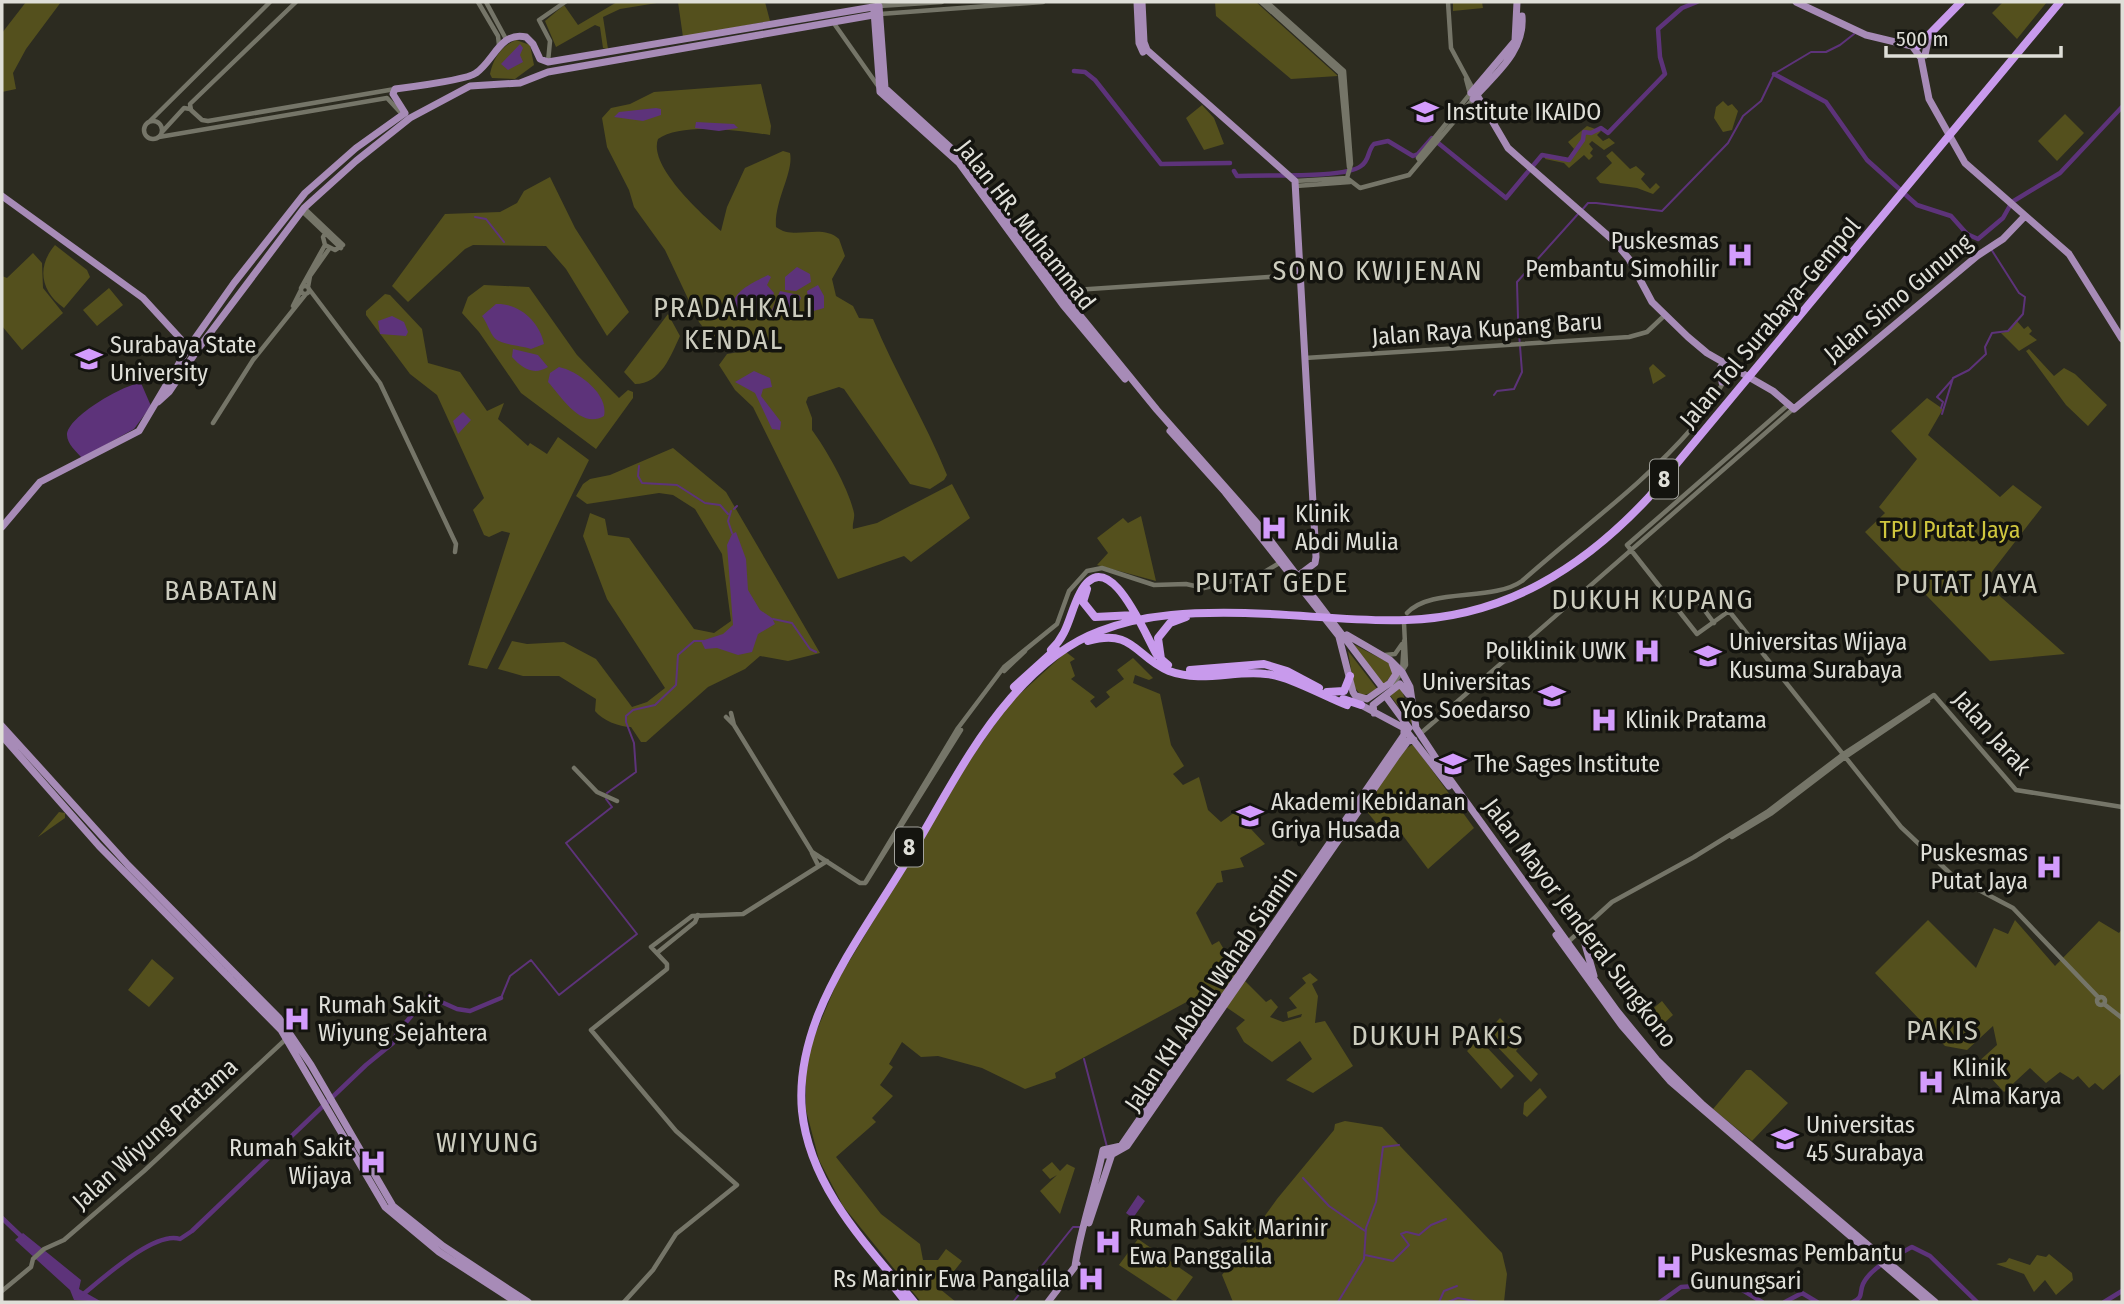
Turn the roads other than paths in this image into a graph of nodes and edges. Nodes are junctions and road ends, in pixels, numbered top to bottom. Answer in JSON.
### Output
{"nodes":[{"id":1,"x":270,"y":2,"type":"edge"},
{"id":2,"x":296,"y":2,"type":"edge"},
{"id":3,"x":478,"y":2,"type":"edge"},
{"id":4,"x":486,"y":2,"type":"edge"},
{"id":5,"x":565,"y":2,"type":"edge"},
{"id":6,"x":942,"y":2,"type":"edge"},
{"id":7,"x":1043,"y":2,"type":"edge"},
{"id":8,"x":1137,"y":2,"type":"edge"},
{"id":9,"x":1142,"y":2,"type":"edge"},
{"id":10,"x":1261,"y":2,"type":"edge"},
{"id":11,"x":1266,"y":2,"type":"edge"},
{"id":12,"x":1448,"y":2,"type":"edge"},
{"id":13,"x":1519,"y":2,"type":"edge"},
{"id":14,"x":1796,"y":2,"type":"edge"},
{"id":15,"x":1807,"y":2,"type":"edge"},
{"id":16,"x":1958,"y":2,"type":"edge"},
{"id":17,"x":2054,"y":2,"type":"edge"},
{"id":18,"x":2060,"y":2,"type":"edge"},
{"id":19,"x":972,"y":5,"type":"edge"},
{"id":20,"x":877,"y":8,"type":"edge"},
{"id":21,"x":833,"y":22,"type":"junction"},
{"id":22,"x":770,"y":29,"type":"junction"},
{"id":23,"x":499,"y":32,"type":"junction"},
{"id":24,"x":1926,"y":35,"type":"junction"},
{"id":25,"x":506,"y":39,"type":"junction"},
{"id":26,"x":1911,"y":43,"type":"junction"},
{"id":27,"x":499,"y":46,"type":"junction"},
{"id":28,"x":641,"y":51,"type":"junction"},
{"id":29,"x":1925,"y":55,"type":"junction"},
{"id":30,"x":543,"y":60,"type":"junction"},
{"id":31,"x":564,"y":60,"type":"junction"},
{"id":32,"x":487,"y":64,"type":"junction"},
{"id":33,"x":566,"y":68,"type":"junction"},
{"id":34,"x":495,"y":83,"type":"junction"},
{"id":35,"x":510,"y":84,"type":"junction"},
{"id":36,"x":1182,"y":84,"type":"junction"},
{"id":37,"x":878,"y":86,"type":"junction"},
{"id":38,"x":395,"y":89,"type":"junction"},
{"id":39,"x":379,"y":91,"type":"junction"},
{"id":40,"x":1473,"y":95,"type":"junction"},
{"id":41,"x":345,"y":97,"type":"junction"},
{"id":42,"x":380,"y":99,"type":"junction"},
{"id":43,"x":347,"y":105,"type":"junction"},
{"id":44,"x":191,"y":110,"type":"junction"},
{"id":45,"x":402,"y":119,"type":"junction"},
{"id":46,"x":1347,"y":120,"type":"junction"},
{"id":47,"x":205,"y":121,"type":"junction"},
{"id":48,"x":149,"y":122,"type":"junction"},
{"id":49,"x":1955,"y":126,"type":"junction"},
{"id":50,"x":209,"y":129,"type":"junction"},
{"id":51,"x":200,"y":130,"type":"junction"},
{"id":52,"x":162,"y":134,"type":"junction"},
{"id":53,"x":939,"y":142,"type":"junction"},
{"id":54,"x":1981,"y":177,"type":"junction"},
{"id":55,"x":1289,"y":179,"type":"junction"},
{"id":56,"x":1348,"y":181,"type":"junction"},
{"id":57,"x":317,"y":182,"type":"junction"},
{"id":58,"x":323,"y":188,"type":"junction"},
{"id":59,"x":2,"y":196,"type":"edge"},
{"id":60,"x":2013,"y":202,"type":"junction"},
{"id":61,"x":303,"y":209,"type":"junction"},
{"id":62,"x":2024,"y":217,"type":"junction"},
{"id":63,"x":326,"y":231,"type":"junction"},
{"id":64,"x":270,"y":247,"type":"junction"},
{"id":65,"x":327,"y":247,"type":"junction"},
{"id":66,"x":1035,"y":263,"type":"junction"},
{"id":67,"x":1298,"y":275,"type":"junction"},
{"id":68,"x":305,"y":291,"type":"junction"},
{"id":69,"x":1060,"y":291,"type":"junction"},
{"id":70,"x":1663,"y":317,"type":"junction"},
{"id":71,"x":2120,"y":334,"type":"edge"},
{"id":72,"x":191,"y":349,"type":"junction"},
{"id":73,"x":1304,"y":358,"type":"junction"},
{"id":74,"x":1731,"y":370,"type":"junction"},
{"id":75,"x":1131,"y":382,"type":"junction"},
{"id":76,"x":1721,"y":382,"type":"joint"},
{"id":77,"x":1717,"y":394,"type":"junction"},
{"id":78,"x":1791,"y":407,"type":"junction"},
{"id":79,"x":213,"y":423,"type":"dead end"},
{"id":80,"x":1756,"y":433,"type":"junction"},
{"id":81,"x":1760,"y":438,"type":"junction"},
{"id":82,"x":1733,"y":458,"type":"junction"},
{"id":83,"x":1717,"y":467,"type":"junction"},
{"id":84,"x":1721,"y":472,"type":"junction"},
{"id":85,"x":1227,"y":490,"type":"junction"},
{"id":86,"x":1656,"y":520,"type":"junction"},
{"id":87,"x":1660,"y":525,"type":"junction"},
{"id":88,"x":2,"y":527,"type":"edge"},
{"id":89,"x":1632,"y":550,"type":"junction"},
{"id":90,"x":455,"y":552,"type":"dead end"},
{"id":91,"x":1282,"y":562,"type":"junction"},
{"id":92,"x":1298,"y":574,"type":"junction"},
{"id":93,"x":1677,"y":609,"type":"junction"},
{"id":94,"x":1131,"y":610,"type":"junction"},
{"id":95,"x":1209,"y":612,"type":"junction"},
{"id":96,"x":1408,"y":613,"type":"dead end"},
{"id":97,"x":1317,"y":614,"type":"junction"},
{"id":98,"x":1714,"y":622,"type":"junction"},
{"id":99,"x":1404,"y":623,"type":"dead end"},
{"id":100,"x":1341,"y":635,"type":"junction"},
{"id":101,"x":1403,"y":642,"type":"junction"},
{"id":102,"x":1378,"y":652,"type":"junction"},
{"id":103,"x":1406,"y":657,"type":"junction"},
{"id":104,"x":1054,"y":658,"type":"junction"},
{"id":105,"x":1390,"y":660,"type":"junction"},
{"id":106,"x":1039,"y":662,"type":"junction"},
{"id":107,"x":1161,"y":662,"type":"junction"},
{"id":108,"x":1268,"y":671,"type":"junction"},
{"id":109,"x":1350,"y":676,"type":"junction"},
{"id":110,"x":1404,"y":677,"type":"junction"},
{"id":111,"x":1381,"y":688,"type":"dead end"},
{"id":112,"x":1353,"y":689,"type":"junction"},
{"id":113,"x":1327,"y":692,"type":"junction"},
{"id":114,"x":1388,"y":697,"type":"dead end"},
{"id":115,"x":1411,"y":700,"type":"junction"},
{"id":116,"x":1354,"y":706,"type":"junction"},
{"id":117,"x":1375,"y":712,"type":"junction"},
{"id":118,"x":728,"y":715,"type":"dead end"},
{"id":119,"x":2,"y":726,"type":"edge"},
{"id":120,"x":1404,"y":728,"type":"junction"},
{"id":121,"x":2,"y":736,"type":"edge"},
{"id":122,"x":1417,"y":737,"type":"junction"},
{"id":123,"x":1400,"y":745,"type":"junction"},
{"id":124,"x":1843,"y":756,"type":"junction"},
{"id":125,"x":1432,"y":759,"type":"junction"},
{"id":126,"x":574,"y":768,"type":"dead end"},
{"id":127,"x":58,"y":799,"type":"junction"},
{"id":128,"x":617,"y":801,"type":"dead end"},
{"id":129,"x":2122,"y":807,"type":"edge"},
{"id":130,"x":58,"y":810,"type":"dead end"},
{"id":131,"x":66,"y":819,"type":"dead end"},
{"id":132,"x":75,"y":819,"type":"junction"},
{"id":133,"x":812,"y":852,"type":"junction"},
{"id":134,"x":824,"y":860,"type":"junction"},
{"id":135,"x":817,"y":867,"type":"junction"},
{"id":136,"x":142,"y":886,"type":"junction"},
{"id":137,"x":1581,"y":929,"type":"junction"},
{"id":138,"x":189,"y":931,"type":"junction"},
{"id":139,"x":1566,"y":944,"type":"junction"},
{"id":140,"x":1594,"y":978,"type":"junction"},
{"id":141,"x":265,"y":1009,"type":"junction"},
{"id":142,"x":2122,"y":1018,"type":"edge"},
{"id":143,"x":290,"y":1037,"type":"junction"},
{"id":144,"x":1702,"y":1107,"type":"junction"},
{"id":145,"x":1107,"y":1153,"type":"junction"},
{"id":146,"x":1075,"y":1266,"type":"junction"},
{"id":147,"x":1889,"y":1267,"type":"junction"},
{"id":148,"x":485,"y":1279,"type":"junction"},
{"id":149,"x":2,"y":1292,"type":"edge"},
{"id":150,"x":516,"y":1302,"type":"edge"},
{"id":151,"x":528,"y":1302,"type":"edge"},
{"id":152,"x":624,"y":1302,"type":"edge"},
{"id":153,"x":906,"y":1302,"type":"edge"},
{"id":154,"x":914,"y":1302,"type":"edge"},
{"id":155,"x":1048,"y":1302,"type":"edge"},
{"id":156,"x":1927,"y":1302,"type":"edge"},
{"id":157,"x":1936,"y":1302,"type":"edge"}],
"edges":[{"from":1,"to":48,"type":"street"},
{"from":2,"to":44,"type":"street"},
{"from":3,"to":23,"type":"street"},
{"from":4,"to":23,"type":"street"},
{"from":5,"to":30,"type":"street"},
{"from":6,"to":20,"type":"street"},
{"from":7,"to":19,"type":"street"},
{"from":8,"to":36,"type":"main road"},
{"from":9,"to":36,"type":"main road"},
{"from":10,"to":46,"type":"street"},
{"from":11,"to":46,"type":"street"},
{"from":12,"to":40,"type":"street"},
{"from":13,"to":40,"type":"main road"},
{"from":14,"to":26,"type":"main road"},
{"from":15,"to":26,"type":"main road"},
{"from":16,"to":24,"type":"highway"},
{"from":17,"to":49,"type":"highway","name":"Jalan Tol Surabaya–Gempol","number":"8"},
{"from":18,"to":49,"type":"highway","name":"Jalan Tol Surabaya–Gempol","number":"8"},
{"from":19,"to":20,"type":"street"},
{"from":20,"to":21,"type":"main road"},
{"from":20,"to":22,"type":"main road"},
{"from":20,"to":37,"type":"main road"},
{"from":20,"to":53,"type":"main road","name":"Jalan HR. Muhammad"},
{"from":21,"to":22,"type":"main road"},
{"from":21,"to":37,"type":"street"},
{"from":22,"to":28,"type":"main road"},
{"from":23,"to":25,"type":"street"},
{"from":23,"to":27,"type":"street"},
{"from":24,"to":26,"type":"highway"},
{"from":24,"to":29,"type":"main road"},
{"from":25,"to":27,"type":"main road"},
{"from":25,"to":30,"type":"main road"},
{"from":26,"to":29,"type":"main road"},
{"from":26,"to":54,"type":"main road"},
{"from":27,"to":32,"type":"main road"},
{"from":28,"to":31,"type":"main road"},
{"from":28,"to":33,"type":"main road"},
{"from":29,"to":54,"type":"main road"},
{"from":30,"to":31,"type":"main road"},
{"from":30,"to":35,"type":"main road"},
{"from":31,"to":33,"type":"main road"},
{"from":32,"to":34,"type":"main road"},
{"from":32,"to":38,"type":"main road"},
{"from":33,"to":35,"type":"main road"},
{"from":34,"to":35,"type":"main road"},
{"from":34,"to":45,"type":"main road"},
{"from":36,"to":55,"type":"main road"},
{"from":37,"to":53,"type":"main road","name":"Jalan HR. Muhammad"},
{"from":38,"to":39,"type":"street"},
{"from":38,"to":45,"type":"main road"},
{"from":39,"to":41,"type":"street"},
{"from":39,"to":42,"type":"street"},
{"from":40,"to":56,"type":"street"},
{"from":40,"to":70,"type":"main road"},
{"from":41,"to":43,"type":"street"},
{"from":41,"to":47,"type":"street"},
{"from":42,"to":43,"type":"street"},
{"from":42,"to":45,"type":"street"},
{"from":43,"to":50,"type":"street"},
{"from":44,"to":47,"type":"street"},
{"from":44,"to":52,"type":"street"},
{"from":45,"to":57,"type":"main road"},
{"from":45,"to":58,"type":"main road"},
{"from":46,"to":56,"type":"street"},
{"from":47,"to":50,"type":"street"},
{"from":47,"to":51,"type":"street"},
{"from":48,"to":52,"type":"street"},
{"from":48,"to":52,"type":"street"},
{"from":49,"to":97,"type":"highway","name":"Jalan Tol Surabaya–Gempol","number":"8"},
{"from":50,"to":51,"type":"street"},
{"from":51,"to":52,"type":"street"},
{"from":53,"to":66,"type":"main road","name":"Jalan HR. Muhammad"},
{"from":54,"to":60,"type":"main road"},
{"from":55,"to":56,"type":"street"},
{"from":55,"to":67,"type":"main road"},
{"from":57,"to":58,"type":"main road"},
{"from":57,"to":64,"type":"main road"},
{"from":58,"to":61,"type":"main road"},
{"from":59,"to":72,"type":"main road"},
{"from":60,"to":62,"type":"main road"},
{"from":60,"to":71,"type":"main road"},
{"from":61,"to":63,"type":"street"},
{"from":61,"to":64,"type":"main road"},
{"from":62,"to":71,"type":"main road"},
{"from":62,"to":78,"type":"main road","name":"Jalan Simo Gunung"},
{"from":63,"to":65,"type":"street"},
{"from":63,"to":65,"type":"street"},
{"from":64,"to":72,"type":"main road"},
{"from":65,"to":68,"type":"street"},
{"from":66,"to":69,"type":"main road","name":"Jalan HR. Muhammad"},
{"from":66,"to":75,"type":"main road","name":"Jalan HR. Muhammad"},
{"from":67,"to":69,"type":"street"},
{"from":67,"to":73,"type":"main road"},
{"from":68,"to":79,"type":"street"},
{"from":68,"to":90,"type":"street"},
{"from":69,"to":75,"type":"main road","name":"Jalan HR. Muhammad"},
{"from":70,"to":73,"type":"street","name":"Jalan Raya Kupang Baru"},
{"from":70,"to":74,"type":"main road"},
{"from":72,"to":88,"type":"main road"},
{"from":73,"to":92,"type":"main road"},
{"from":74,"to":76,"type":"main road"},
{"from":74,"to":77,"type":"street"},
{"from":74,"to":78,"type":"main road"},
{"from":75,"to":85,"type":"main road"},
{"from":76,"to":77,"type":"street"},
{"from":77,"to":96,"type":"street"},
{"from":78,"to":80,"type":"street"},
{"from":78,"to":81,"type":"street"},
{"from":80,"to":81,"type":"street"},
{"from":80,"to":82,"type":"street"},
{"from":81,"to":82,"type":"street"},
{"from":82,"to":83,"type":"street"},
{"from":82,"to":84,"type":"street"},
{"from":83,"to":84,"type":"street"},
{"from":83,"to":86,"type":"street"},
{"from":84,"to":87,"type":"street"},
{"from":85,"to":91,"type":"main road"},
{"from":85,"to":92,"type":"main road"},
{"from":86,"to":87,"type":"street"},
{"from":86,"to":89,"type":"street"},
{"from":87,"to":89,"type":"street"},
{"from":89,"to":93,"type":"street"},
{"from":89,"to":122,"type":"street"},
{"from":91,"to":100,"type":"main road"},
{"from":91,"to":134,"type":"street"},
{"from":92,"to":100,"type":"main road"},
{"from":93,"to":98,"type":"street"},
{"from":93,"to":98,"type":"street"},
{"from":94,"to":94,"type":"highway"},
{"from":94,"to":97,"type":"highway","name":"Jalan Tol Surabaya–Gempol","number":"8"},
{"from":94,"to":106,"type":"highway","name":"Jalan Tol Surabaya–Gempol","number":"8"},
{"from":94,"to":106,"type":"highway"},
{"from":94,"to":107,"type":"highway"},
{"from":95,"to":97,"type":"highway","name":"Jalan Tol Surabaya–Gempol","number":"8"},
{"from":95,"to":104,"type":"highway","name":"Jalan Tol Surabaya–Gempol","number":"8"},
{"from":95,"to":107,"type":"highway"},
{"from":98,"to":124,"type":"street"},
{"from":99,"to":101,"type":"street"},
{"from":100,"to":102,"type":"main road"},
{"from":100,"to":109,"type":"main road"},
{"from":100,"to":111,"type":"main road"},
{"from":101,"to":102,"type":"street"},
{"from":101,"to":103,"type":"street"},
{"from":101,"to":110,"type":"street"},
{"from":102,"to":105,"type":"main road"},
{"from":103,"to":110,"type":"street"},
{"from":103,"to":110,"type":"street"},
{"from":104,"to":107,"type":"highway"},
{"from":104,"to":154,"type":"highway","name":"Jalan Tol Surabaya–Gempol","number":"8"},
{"from":105,"to":110,"type":"main road"},
{"from":105,"to":112,"type":"main road"},
{"from":106,"to":153,"type":"highway","name":"Jalan Tol Surabaya–Gempol","number":"8"},
{"from":107,"to":108,"type":"highway"},
{"from":108,"to":113,"type":"highway"},
{"from":108,"to":116,"type":"highway"},
{"from":109,"to":112,"type":"main road"},
{"from":109,"to":113,"type":"highway"},
{"from":110,"to":115,"type":"main road"},
{"from":110,"to":116,"type":"street"},
{"from":110,"to":117,"type":"street"},
{"from":112,"to":116,"type":"main road"},
{"from":113,"to":116,"type":"highway"},
{"from":114,"to":125,"type":"main road"},
{"from":115,"to":117,"type":"main road"},
{"from":115,"to":122,"type":"main road"},
{"from":116,"to":117,"type":"main road"},
{"from":117,"to":120,"type":"main road"},
{"from":118,"to":133,"type":"street"},
{"from":119,"to":136,"type":"main road"},
{"from":120,"to":122,"type":"main road"},
{"from":120,"to":123,"type":"main road","name":"Jalan KH Abdul Wahab Siamin"},
{"from":121,"to":127,"type":"main road"},
{"from":122,"to":123,"type":"main road","name":"Jalan KH Abdul Wahab Siamin"},
{"from":122,"to":125,"type":"main road"},
{"from":123,"to":145,"type":"main road","name":"Jalan KH Abdul Wahab Siamin"},
{"from":124,"to":129,"type":"street","name":"Jalan Jarak"},
{"from":124,"to":137,"type":"street"},
{"from":124,"to":142,"type":"street"},
{"from":125,"to":139,"type":"main road","name":"Jalan Mayor Jenderal Sungkono"},
{"from":126,"to":128,"type":"street"},
{"from":127,"to":130,"type":"main road"},
{"from":127,"to":132,"type":"main road"},
{"from":131,"to":132,"type":"main road"},
{"from":132,"to":136,"type":"main road"},
{"from":133,"to":134,"type":"street"},
{"from":133,"to":135,"type":"street"},
{"from":134,"to":135,"type":"street"},
{"from":135,"to":152,"type":"street"},
{"from":136,"to":138,"type":"main road"},
{"from":136,"to":138,"type":"main road"},
{"from":137,"to":139,"type":"street"},
{"from":137,"to":140,"type":"main road"},
{"from":138,"to":141,"type":"main road"},
{"from":138,"to":141,"type":"main road"},
{"from":139,"to":140,"type":"main road","name":"Jalan Mayor Jenderal Sungkono"},
{"from":139,"to":144,"type":"main road","name":"Jalan Mayor Jenderal Sungkono"},
{"from":140,"to":144,"type":"main road","name":"Jalan Mayor Jenderal Sungkono"},
{"from":141,"to":143,"type":"main road"},
{"from":143,"to":148,"type":"main road"},
{"from":143,"to":149,"type":"street","name":"Jalan Wiyung Pratama"},
{"from":144,"to":147,"type":"main road"},
{"from":145,"to":146,"type":"main road"},
{"from":145,"to":146,"type":"main road"},
{"from":146,"to":155,"type":"main road"},
{"from":147,"to":156,"type":"main road"},
{"from":147,"to":157,"type":"main road"},
{"from":148,"to":150,"type":"main road"},
{"from":148,"to":151,"type":"main road"}]}
